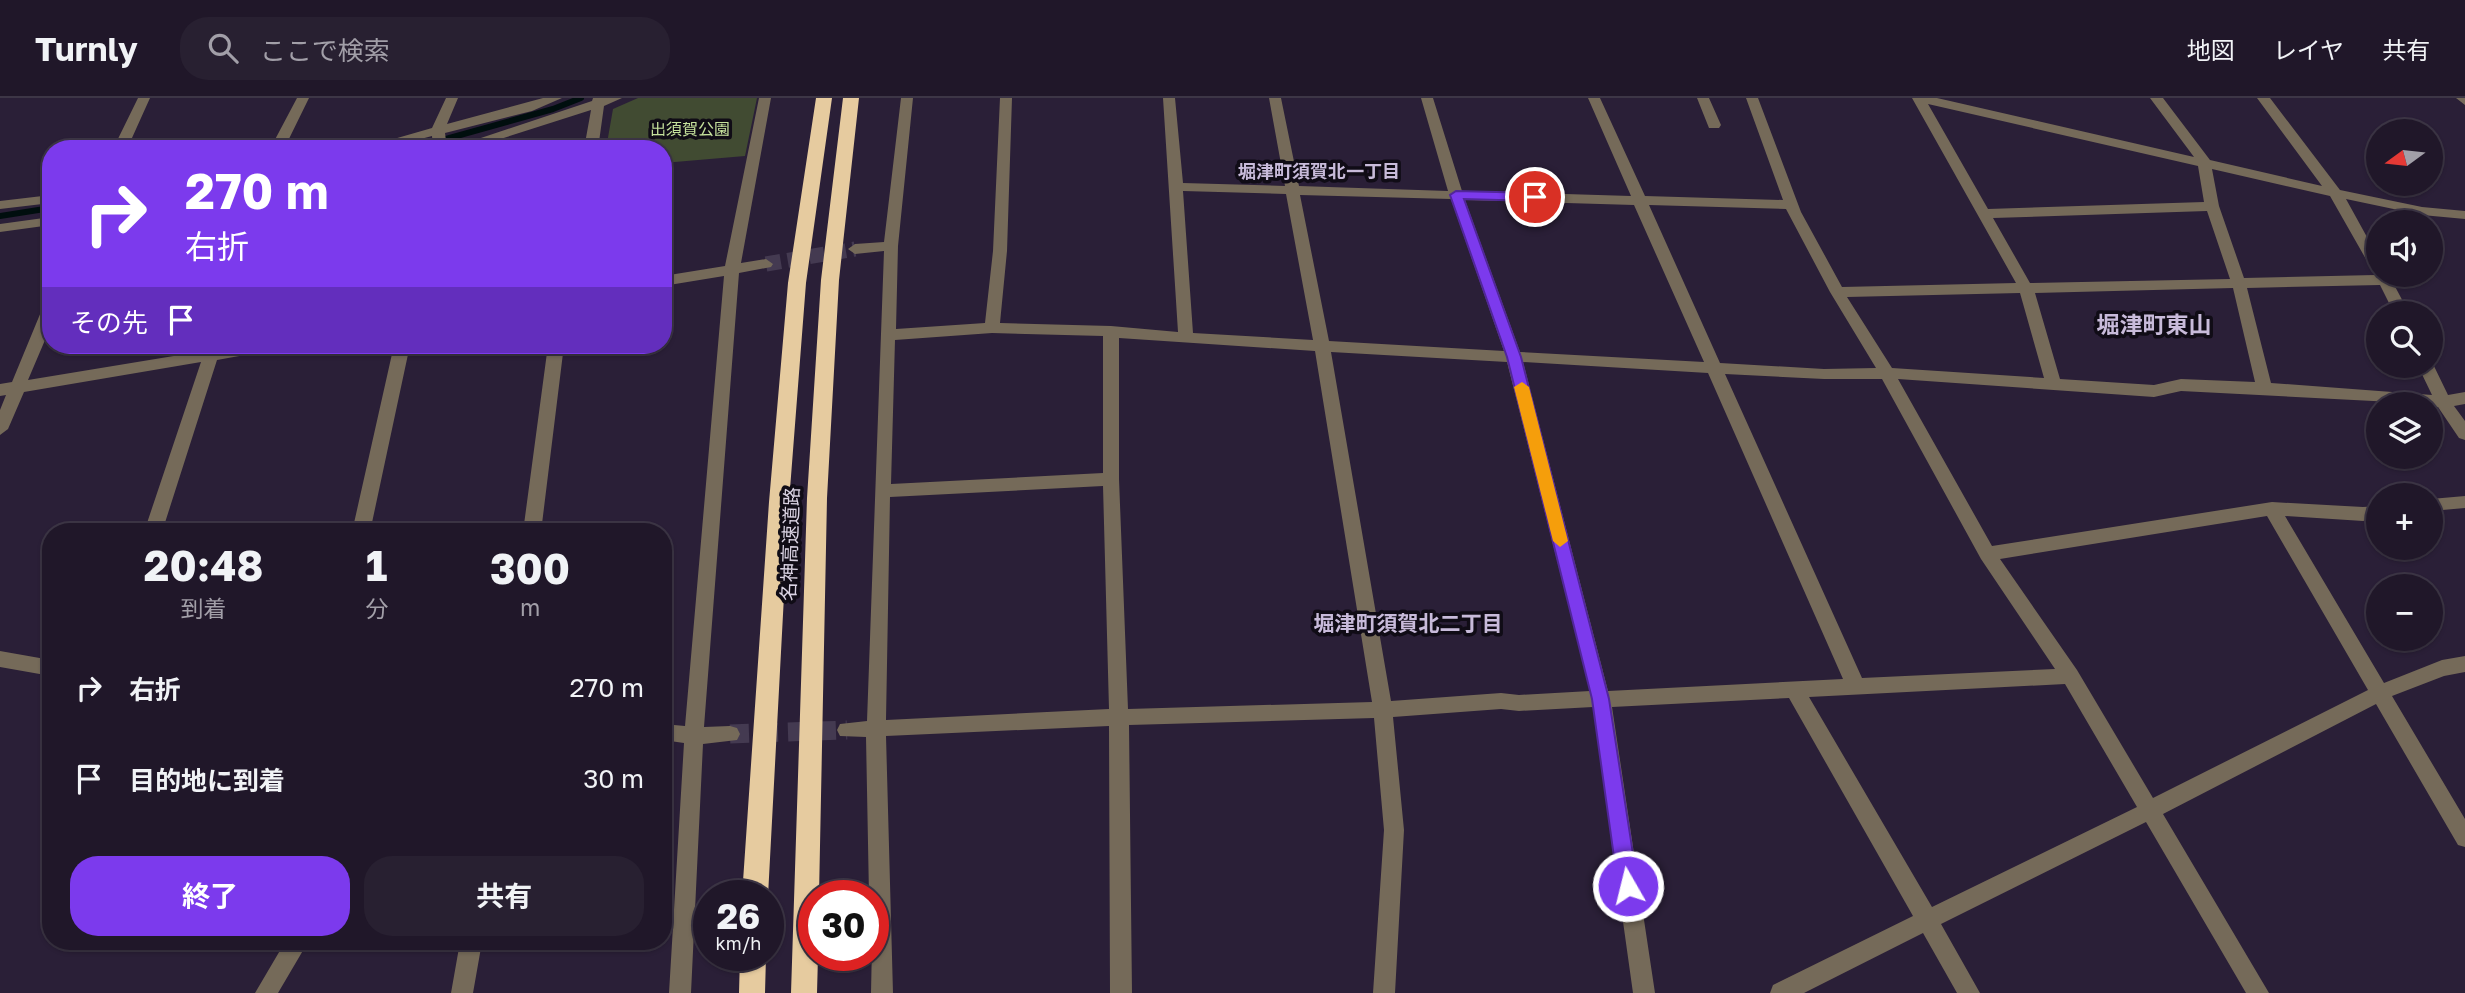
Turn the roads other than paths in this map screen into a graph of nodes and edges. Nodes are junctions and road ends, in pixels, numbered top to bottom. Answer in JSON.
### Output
{"nodes":[{"id":1,"x":144,"y":98,"type":"edge"},
{"id":2,"x":303,"y":98,"type":"edge"},
{"id":3,"x":452,"y":98,"type":"edge"},
{"id":4,"x":556,"y":98,"type":"edge"},
{"id":5,"x":617,"y":98,"type":"edge"},
{"id":6,"x":765,"y":98,"type":"edge"},
{"id":7,"x":824,"y":98,"type":"edge"},
{"id":8,"x":851,"y":98,"type":"edge"},
{"id":9,"x":907,"y":98,"type":"edge"},
{"id":10,"x":1006,"y":98,"type":"edge"},
{"id":11,"x":1169,"y":98,"type":"edge"},
{"id":12,"x":1275,"y":98,"type":"edge"},
{"id":13,"x":1427,"y":98,"type":"edge"},
{"id":14,"x":1594,"y":98,"type":"edge"},
{"id":15,"x":1703,"y":98,"type":"edge"},
{"id":16,"x":1752,"y":98,"type":"edge"},
{"id":17,"x":1919,"y":98,"type":"edge"},
{"id":18,"x":2156,"y":98,"type":"edge"},
{"id":19,"x":2263,"y":98,"type":"edge"},
{"id":20,"x":599,"y":102,"type":"edge"},
{"id":21,"x":1714,"y":125,"type":"dead end"},
{"id":22,"x":124,"y":140,"type":"edge"},
{"id":23,"x":282,"y":140,"type":"edge"},
{"id":24,"x":439,"y":140,"type":"edge"},
{"id":25,"x":483,"y":140,"type":"edge"},
{"id":26,"x":593,"y":140,"type":"edge"},
{"id":27,"x":2204,"y":161,"type":"junction"},
{"id":28,"x":1176,"y":187,"type":"junction"},
{"id":29,"x":1293,"y":190,"type":"junction"},
{"id":30,"x":2335,"y":193,"type":"junction"},
{"id":31,"x":1456,"y":195,"type":"junction"},
{"id":32,"x":42,"y":200,"type":"edge"},
{"id":33,"x":1640,"y":201,"type":"junction"},
{"id":34,"x":0,"y":205,"type":"edge"},
{"id":35,"x":1792,"y":205,"type":"junction"},
{"id":36,"x":2212,"y":206,"type":"junction"},
{"id":37,"x":1984,"y":214,"type":"junction"},
{"id":38,"x":2462,"y":217,"type":"edge"},
{"id":39,"x":42,"y":222,"type":"edge"},
{"id":40,"x":0,"y":228,"type":"edge"},
{"id":41,"x":891,"y":246,"type":"junction"},
{"id":42,"x":2366,"y":247,"type":"edge"},
{"id":43,"x":855,"y":249,"type":"tunnel mouth"},
{"id":44,"x":766,"y":264,"type":"tunnel mouth"},
{"id":45,"x":732,"y":270,"type":"junction"},
{"id":46,"x":2366,"y":276,"type":"edge"},
{"id":47,"x":672,"y":280,"type":"edge"},
{"id":48,"x":2239,"y":284,"type":"junction"},
{"id":49,"x":2025,"y":288,"type":"junction"},
{"id":50,"x":1837,"y":292,"type":"junction"},
{"id":51,"x":992,"y":328,"type":"junction"},
{"id":52,"x":42,"y":329,"type":"edge"},
{"id":53,"x":1111,"y":331,"type":"junction"},
{"id":54,"x":887,"y":335,"type":"junction"},
{"id":55,"x":1186,"y":339,"type":"junction"},
{"id":56,"x":1322,"y":347,"type":"junction"},
{"id":57,"x":191,"y":354,"type":"edge"},
{"id":58,"x":211,"y":354,"type":"edge"},
{"id":59,"x":400,"y":354,"type":"edge"},
{"id":60,"x":555,"y":354,"type":"edge"},
{"id":61,"x":1514,"y":357,"type":"junction"},
{"id":62,"x":1715,"y":368,"type":"junction"},
{"id":63,"x":1887,"y":373,"type":"junction"},
{"id":64,"x":2054,"y":384,"type":"junction"},
{"id":65,"x":18,"y":387,"type":"junction"},
{"id":66,"x":2264,"y":388,"type":"junction"},
{"id":67,"x":0,"y":390,"type":"edge"},
{"id":68,"x":2366,"y":396,"type":"edge"},
{"id":69,"x":2465,"y":398,"type":"edge"},
{"id":70,"x":2443,"y":402,"type":"joint"},
{"id":71,"x":0,"y":429,"type":"edge"},
{"id":72,"x":2465,"y":434,"type":"edge"},
{"id":73,"x":1111,"y":479,"type":"junction"},
{"id":74,"x":882,"y":491,"type":"junction"},
{"id":75,"x":2465,"y":502,"type":"edge"},
{"id":76,"x":2443,"y":504,"type":"edge"},
{"id":77,"x":2272,"y":509,"type":"junction"},
{"id":78,"x":2366,"y":514,"type":"edge"},
{"id":79,"x":156,"y":523,"type":"edge"},
{"id":80,"x":363,"y":523,"type":"edge"},
{"id":81,"x":533,"y":523,"type":"edge"},
{"id":82,"x":1987,"y":554,"type":"junction"},
{"id":83,"x":0,"y":659,"type":"edge"},
{"id":84,"x":2465,"y":664,"type":"edge"},
{"id":85,"x":42,"y":666,"type":"edge"},
{"id":86,"x":2070,"y":676,"type":"junction"},
{"id":87,"x":1856,"y":687,"type":"junction"},
{"id":88,"x":1795,"y":690,"type":"junction"},
{"id":89,"x":2380,"y":692,"type":"junction"},
{"id":90,"x":1601,"y":699,"type":"junction"},
{"id":91,"x":1382,"y":710,"type":"junction"},
{"id":92,"x":1119,"y":717,"type":"junction"},
{"id":93,"x":876,"y":729,"type":"junction"},
{"id":94,"x":847,"y":730,"type":"tunnel mouth"},
{"id":95,"x":672,"y":733,"type":"edge"},
{"id":96,"x":730,"y":734,"type":"tunnel mouth"},
{"id":97,"x":694,"y":736,"type":"junction"},
{"id":98,"x":2150,"y":810,"type":"junction"},
{"id":99,"x":2465,"y":838,"type":"edge"},
{"id":100,"x":756,"y":880,"type":"edge"},
{"id":101,"x":1929,"y":920,"type":"junction"},
{"id":102,"x":292,"y":950,"type":"edge"},
{"id":103,"x":470,"y":950,"type":"edge"},
{"id":104,"x":753,"y":971,"type":"edge"},
{"id":105,"x":266,"y":993,"type":"edge"},
{"id":106,"x":462,"y":993,"type":"edge"},
{"id":107,"x":680,"y":993,"type":"edge"},
{"id":108,"x":752,"y":993,"type":"edge"},
{"id":109,"x":804,"y":993,"type":"edge"},
{"id":110,"x":882,"y":993,"type":"edge"},
{"id":111,"x":1121,"y":993,"type":"edge"},
{"id":112,"x":1384,"y":993,"type":"edge"},
{"id":113,"x":1644,"y":993,"type":"edge"},
{"id":114,"x":1781,"y":993,"type":"edge"},
{"id":115,"x":1969,"y":993,"type":"edge"},
{"id":116,"x":2258,"y":993,"type":"edge"}],
"edges":[{"from":1,"to":22,"type":"street"},
{"from":2,"to":23,"type":"street"},
{"from":3,"to":24,"type":"street"},
{"from":4,"to":24,"type":"street"},
{"from":5,"to":20,"type":"street"},
{"from":6,"to":45,"type":"street"},
{"from":7,"to":100,"type":"highway","name":"名神高速道路"},
{"from":8,"to":109,"type":"highway","name":"名神高速道路"},
{"from":9,"to":41,"type":"street"},
{"from":10,"to":51,"type":"street"},
{"from":11,"to":28,"type":"street"},
{"from":12,"to":29,"type":"street"},
{"from":13,"to":31,"type":"street"},
{"from":14,"to":33,"type":"street"},
{"from":15,"to":21,"type":"street"},
{"from":16,"to":35,"type":"street"},
{"from":17,"to":27,"type":"street"},
{"from":17,"to":37,"type":"street"},
{"from":18,"to":27,"type":"street"},
{"from":19,"to":30,"type":"street"},
{"from":20,"to":25,"type":"street"},
{"from":20,"to":26,"type":"street"},
{"from":27,"to":30,"type":"street"},
{"from":27,"to":36,"type":"street"},
{"from":28,"to":29,"type":"street"},
{"from":28,"to":55,"type":"street"},
{"from":29,"to":31,"type":"street"},
{"from":29,"to":56,"type":"street"},
{"from":30,"to":38,"type":"street"},
{"from":30,"to":42,"type":"street"},
{"from":31,"to":33,"type":"street"},
{"from":31,"to":61,"type":"street"},
{"from":32,"to":34,"type":"street"},
{"from":33,"to":35,"type":"street"},
{"from":33,"to":62,"type":"street"},
{"from":35,"to":50,"type":"street"},
{"from":36,"to":37,"type":"street"},
{"from":36,"to":48,"type":"street"},
{"from":37,"to":49,"type":"street"},
{"from":39,"to":40,"type":"street"},
{"from":41,"to":43,"type":"street"},
{"from":41,"to":54,"type":"street"},
{"from":44,"to":45,"type":"street"},
{"from":45,"to":47,"type":"street"},
{"from":45,"to":97,"type":"street"},
{"from":46,"to":48,"type":"street"},
{"from":48,"to":49,"type":"street"},
{"from":48,"to":66,"type":"street"},
{"from":49,"to":50,"type":"street"},
{"from":49,"to":64,"type":"street"},
{"from":50,"to":63,"type":"street"},
{"from":51,"to":53,"type":"street"},
{"from":51,"to":54,"type":"street"},
{"from":52,"to":65,"type":"street"},
{"from":53,"to":55,"type":"street"},
{"from":53,"to":73,"type":"street"},
{"from":54,"to":74,"type":"street"},
{"from":55,"to":56,"type":"street"},
{"from":56,"to":61,"type":"street"},
{"from":56,"to":91,"type":"street"},
{"from":57,"to":65,"type":"street"},
{"from":58,"to":79,"type":"street"},
{"from":59,"to":80,"type":"street"},
{"from":60,"to":81,"type":"street"},
{"from":61,"to":62,"type":"street"},
{"from":61,"to":90,"type":"street"},
{"from":62,"to":63,"type":"street"},
{"from":62,"to":87,"type":"street"},
{"from":63,"to":64,"type":"street"},
{"from":63,"to":82,"type":"street"},
{"from":64,"to":66,"type":"street"},
{"from":65,"to":67,"type":"street"},
{"from":65,"to":71,"type":"street"},
{"from":66,"to":68,"type":"street"},
{"from":69,"to":70,"type":"street"},
{"from":70,"to":72,"type":"street"},
{"from":73,"to":74,"type":"street"},
{"from":73,"to":92,"type":"street"},
{"from":74,"to":93,"type":"street"},
{"from":75,"to":76,"type":"street"},
{"from":77,"to":78,"type":"street"},
{"from":77,"to":82,"type":"street"},
{"from":77,"to":89,"type":"street"},
{"from":82,"to":86,"type":"street"},
{"from":83,"to":85,"type":"street"},
{"from":84,"to":89,"type":"street"},
{"from":86,"to":87,"type":"street"},
{"from":86,"to":98,"type":"street"},
{"from":87,"to":88,"type":"street"},
{"from":88,"to":90,"type":"street"},
{"from":88,"to":101,"type":"street"},
{"from":89,"to":98,"type":"street"},
{"from":89,"to":99,"type":"street"},
{"from":90,"to":91,"type":"street"},
{"from":90,"to":113,"type":"street"},
{"from":91,"to":92,"type":"street"},
{"from":91,"to":112,"type":"street"},
{"from":92,"to":93,"type":"street"},
{"from":92,"to":111,"type":"street"},
{"from":93,"to":94,"type":"street"},
{"from":93,"to":110,"type":"street"},
{"from":95,"to":97,"type":"street"},
{"from":96,"to":97,"type":"street"},
{"from":97,"to":107,"type":"street"},
{"from":98,"to":101,"type":"street"},
{"from":98,"to":116,"type":"street"},
{"from":101,"to":114,"type":"street"},
{"from":101,"to":115,"type":"street"},
{"from":102,"to":105,"type":"street"},
{"from":103,"to":106,"type":"street"},
{"from":104,"to":108,"type":"highway"}]}
